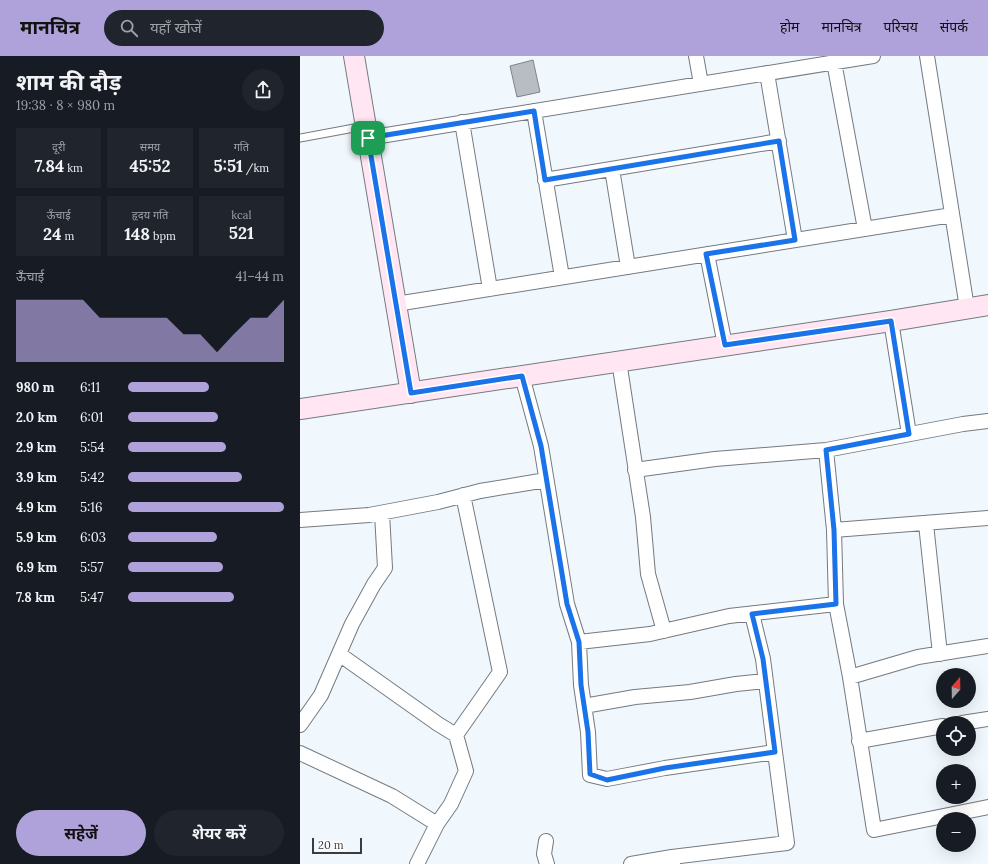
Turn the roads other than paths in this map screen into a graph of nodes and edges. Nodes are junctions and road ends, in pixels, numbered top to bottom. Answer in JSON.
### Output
{"nodes":[{"id":1,"x":347,"y":56,"type":"edge"},
{"id":2,"x":354,"y":56,"type":"edge"},
{"id":3,"x":696,"y":56,"type":"edge"},
{"id":4,"x":873,"y":56,"type":"edge"},
{"id":5,"x":927,"y":56,"type":"edge"},
{"id":6,"x":834,"y":62,"type":"junction"},
{"id":7,"x":767,"y":73,"type":"junction"},
{"id":8,"x":701,"y":84,"type":"junction"},
{"id":9,"x":534,"y":111,"type":"junction"},
{"id":10,"x":462,"y":122,"type":"junction"},
{"id":11,"x":364,"y":130,"type":"junction"},
{"id":12,"x":300,"y":138,"type":"edge"},
{"id":13,"x":779,"y":141,"type":"junction"},
{"id":14,"x":612,"y":169,"type":"junction"},
{"id":15,"x":545,"y":180,"type":"junction"},
{"id":16,"x":952,"y":215,"type":"junction"},
{"id":17,"x":865,"y":229,"type":"junction"},
{"id":18,"x":795,"y":240,"type":"junction"},
{"id":19,"x":706,"y":254,"type":"junction"},
{"id":20,"x":628,"y":267,"type":"junction"},
{"id":21,"x":562,"y":277,"type":"junction"},
{"id":22,"x":490,"y":289,"type":"junction"},
{"id":23,"x":396,"y":304,"type":"junction"},
{"id":24,"x":988,"y":305,"type":"edge"},
{"id":25,"x":967,"y":308,"type":"junction"},
{"id":26,"x":891,"y":321,"type":"junction"},
{"id":27,"x":725,"y":345,"type":"junction"},
{"id":28,"x":619,"y":361,"type":"junction"},
{"id":29,"x":522,"y":376,"type":"junction"},
{"id":30,"x":411,"y":393,"type":"junction"},
{"id":31,"x":300,"y":410,"type":"edge"},
{"id":32,"x":988,"y":421,"type":"edge"},
{"id":33,"x":909,"y":434,"type":"junction"},
{"id":34,"x":826,"y":450,"type":"junction"},
{"id":35,"x":635,"y":470,"type":"junction"},
{"id":36,"x":546,"y":480,"type":"junction"},
{"id":37,"x":463,"y":495,"type":"junction"},
{"id":38,"x":382,"y":513,"type":"junction"},
{"id":39,"x":988,"y":518,"type":"edge"},
{"id":40,"x":300,"y":520,"type":"edge"},
{"id":41,"x":926,"y":524,"type":"junction"},
{"id":42,"x":834,"y":530,"type":"junction"},
{"id":43,"x":836,"y":604,"type":"junction"},
{"id":44,"x":752,"y":614,"type":"junction"},
{"id":45,"x":664,"y":630,"type":"junction"},
{"id":46,"x":579,"y":642,"type":"junction"},
{"id":47,"x":988,"y":646,"type":"edge"},
{"id":48,"x":339,"y":654,"type":"junction"},
{"id":49,"x":940,"y":654,"type":"junction"},
{"id":50,"x":850,"y":677,"type":"junction"},
{"id":51,"x":765,"y":681,"type":"junction"},
{"id":52,"x":584,"y":706,"type":"junction"},
{"id":53,"x":988,"y":719,"type":"edge"},
{"id":54,"x":976,"y":721,"type":"edge"},
{"id":55,"x":300,"y":725,"type":"edge"},
{"id":56,"x":936,"y":727,"type":"edge"},
{"id":57,"x":456,"y":735,"type":"junction"},
{"id":58,"x":860,"y":741,"type":"junction"},
{"id":59,"x":775,"y":752,"type":"junction"},
{"id":60,"x":300,"y":753,"type":"edge"},
{"id":61,"x":988,"y":807,"type":"edge"},
{"id":62,"x":437,"y":824,"type":"junction"},
{"id":63,"x":546,"y":841,"type":"dead end"},
{"id":64,"x":673,"y":860,"type":"edge"},
{"id":65,"x":417,"y":864,"type":"edge"},
{"id":66,"x":547,"y":864,"type":"edge"},
{"id":67,"x":631,"y":864,"type":"edge"}],
"edges":[{"from":1,"to":11,"type":"lane"},
{"from":2,"to":11,"type":"street"},
{"from":3,"to":8,"type":"street"},
{"from":4,"to":6,"type":"street"},
{"from":5,"to":16,"type":"street"},
{"from":6,"to":7,"type":"street"},
{"from":6,"to":17,"type":"street"},
{"from":7,"to":8,"type":"street"},
{"from":7,"to":13,"type":"street"},
{"from":8,"to":9,"type":"street"},
{"from":9,"to":10,"type":"street"},
{"from":9,"to":15,"type":"street"},
{"from":10,"to":11,"type":"street"},
{"from":10,"to":22,"type":"street"},
{"from":11,"to":12,"type":"lane"},
{"from":11,"to":23,"type":"street"},
{"from":13,"to":14,"type":"street"},
{"from":13,"to":18,"type":"street"},
{"from":14,"to":15,"type":"street"},
{"from":14,"to":20,"type":"street"},
{"from":15,"to":21,"type":"street"},
{"from":16,"to":17,"type":"street"},
{"from":16,"to":25,"type":"street"},
{"from":17,"to":18,"type":"street"},
{"from":18,"to":19,"type":"street"},
{"from":19,"to":20,"type":"street"},
{"from":19,"to":27,"type":"street"},
{"from":20,"to":21,"type":"street"},
{"from":21,"to":22,"type":"street"},
{"from":22,"to":23,"type":"street"},
{"from":23,"to":30,"type":"street"},
{"from":24,"to":25,"type":"street"},
{"from":25,"to":26,"type":"street"},
{"from":26,"to":27,"type":"street"},
{"from":26,"to":33,"type":"street"},
{"from":27,"to":28,"type":"street"},
{"from":28,"to":29,"type":"street"},
{"from":28,"to":35,"type":"street"},
{"from":29,"to":30,"type":"street"},
{"from":29,"to":36,"type":"street"},
{"from":30,"to":31,"type":"street"},
{"from":32,"to":33,"type":"street"},
{"from":33,"to":34,"type":"street"},
{"from":34,"to":35,"type":"street"},
{"from":34,"to":42,"type":"street"},
{"from":35,"to":45,"type":"street"},
{"from":36,"to":37,"type":"street"},
{"from":36,"to":46,"type":"street"},
{"from":37,"to":38,"type":"street"},
{"from":37,"to":57,"type":"street"},
{"from":38,"to":40,"type":"street"},
{"from":38,"to":48,"type":"street"},
{"from":39,"to":41,"type":"street"},
{"from":41,"to":42,"type":"street"},
{"from":41,"to":49,"type":"street"},
{"from":42,"to":43,"type":"street"},
{"from":43,"to":44,"type":"street"},
{"from":43,"to":50,"type":"street"},
{"from":44,"to":45,"type":"street"},
{"from":44,"to":51,"type":"street"},
{"from":45,"to":46,"type":"street"},
{"from":46,"to":52,"type":"street"},
{"from":47,"to":49,"type":"street"},
{"from":48,"to":55,"type":"street"},
{"from":48,"to":57,"type":"street"},
{"from":49,"to":50,"type":"street"},
{"from":50,"to":58,"type":"street"},
{"from":51,"to":52,"type":"street"},
{"from":51,"to":59,"type":"street"},
{"from":52,"to":59,"type":"street"},
{"from":53,"to":54,"type":"street"},
{"from":56,"to":58,"type":"street"},
{"from":57,"to":62,"type":"street"},
{"from":58,"to":61,"type":"street"},
{"from":59,"to":64,"type":"street"},
{"from":60,"to":62,"type":"street"},
{"from":62,"to":65,"type":"street"},
{"from":63,"to":66,"type":"street"},
{"from":64,"to":67,"type":"street"}]}
